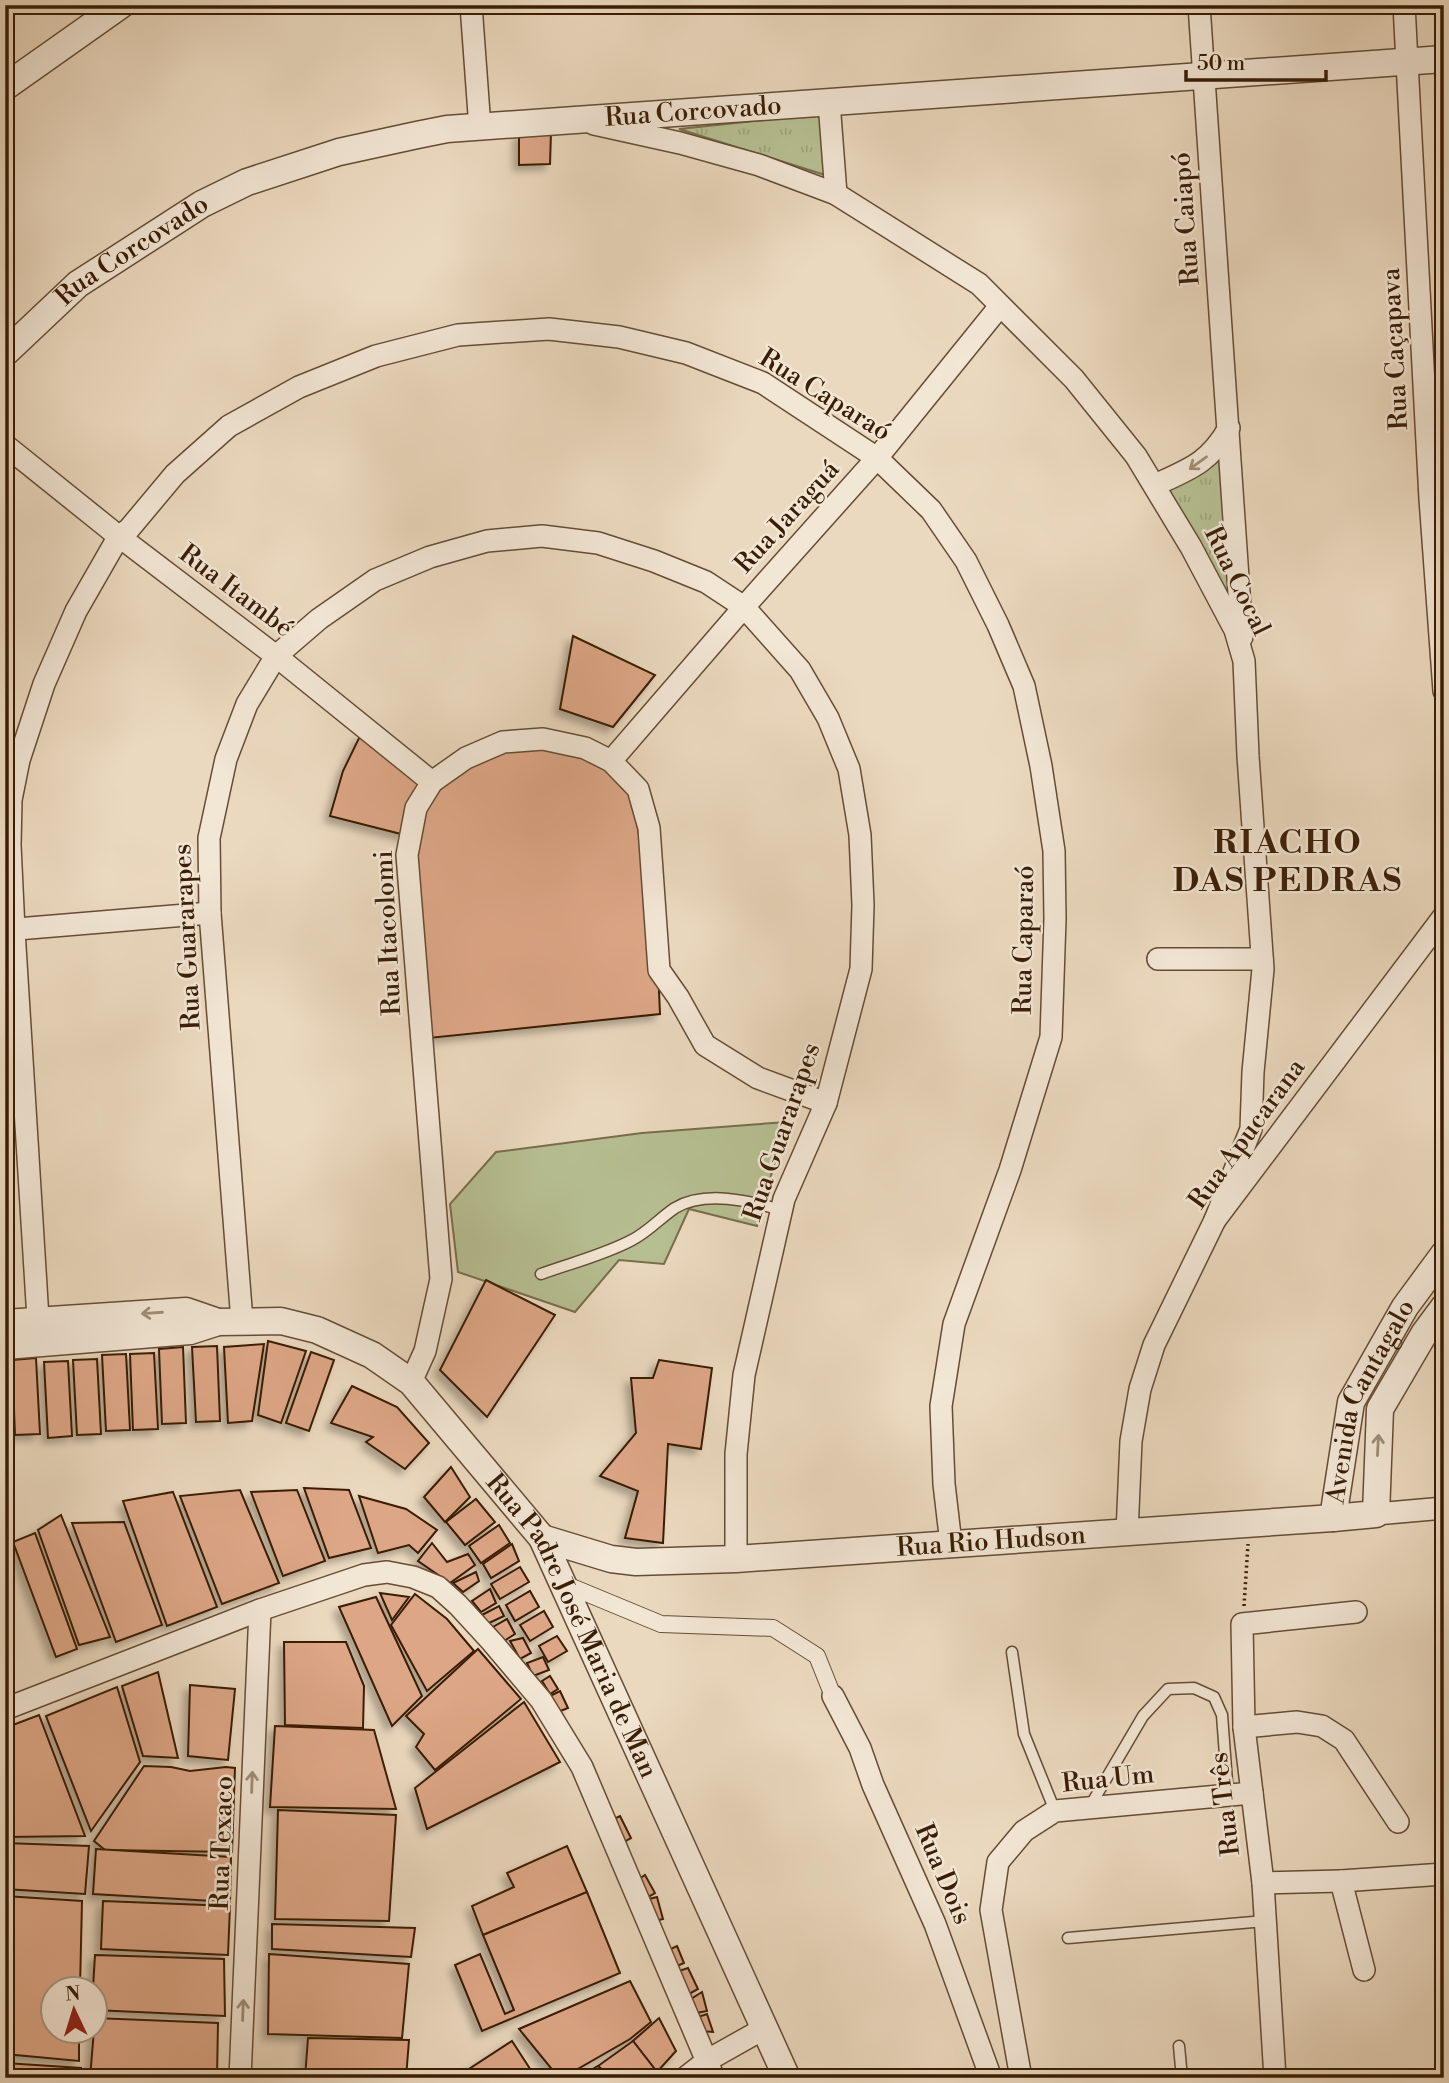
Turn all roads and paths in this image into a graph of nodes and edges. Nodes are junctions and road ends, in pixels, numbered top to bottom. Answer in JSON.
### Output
{"nodes":[{"id":1,"x":121,"y":5,"type":"edge"},
{"id":2,"x":471,"y":5,"type":"edge"},
{"id":3,"x":1199,"y":5,"type":"edge"},
{"id":4,"x":1404,"y":5,"type":"edge"},
{"id":5,"x":1444,"y":60,"type":"edge"},
{"id":6,"x":1408,"y":62,"type":"junction"},
{"id":7,"x":1205,"y":78,"type":"junction"},
{"id":8,"x":5,"y":86,"type":"edge"},
{"id":9,"x":829,"y":102,"type":"junction"},
{"id":10,"x":575,"y":120,"type":"junction"},
{"id":11,"x":480,"y":128,"type":"junction"},
{"id":12,"x":836,"y":194,"type":"junction"},
{"id":13,"x":1000,"y":306,"type":"junction"},
{"id":14,"x":5,"y":353,"type":"edge"},
{"id":15,"x":1229,"y":428,"type":"junction"},
{"id":16,"x":5,"y":445,"type":"edge"},
{"id":17,"x":877,"y":458,"type":"junction"},
{"id":18,"x":1155,"y":485,"type":"junction"},
{"id":19,"x":1437,"y":497,"type":"edge"},
{"id":20,"x":118,"y":536,"type":"junction"},
{"id":21,"x":1441,"y":601,"type":"edge"},
{"id":22,"x":744,"y":607,"type":"junction"},
{"id":23,"x":276,"y":656,"type":"junction"},
{"id":24,"x":1244,"y":660,"type":"junction"},
{"id":25,"x":1444,"y":691,"type":"edge"},
{"id":26,"x":611,"y":761,"type":"junction"},
{"id":27,"x":432,"y":782,"type":"junction"},
{"id":28,"x":210,"y":913,"type":"junction"},
{"id":29,"x":1444,"y":916,"type":"edge"},
{"id":30,"x":10,"y":930,"type":"edge"},
{"id":31,"x":1158,"y":959,"type":"dead end"},
{"id":32,"x":1262,"y":959,"type":"junction"},
{"id":33,"x":825,"y":1103,"type":"junction"},
{"id":34,"x":781,"y":1210,"type":"junction"},
{"id":35,"x":1215,"y":1220,"type":"junction"},
{"id":36,"x":1444,"y":1254,"type":"edge"},
{"id":37,"x":541,"y":1274,"type":"dead end"},
{"id":38,"x":1444,"y":1307,"type":"edge"},
{"id":39,"x":230,"y":1321,"type":"junction"},
{"id":40,"x":5,"y":1323,"type":"edge"},
{"id":41,"x":39,"y":1332,"type":"junction"},
{"id":42,"x":5,"y":1346,"type":"edge"},
{"id":43,"x":411,"y":1382,"type":"junction"},
{"id":44,"x":1444,"y":1508,"type":"edge"},
{"id":45,"x":1376,"y":1514,"type":"junction"},
{"id":46,"x":1333,"y":1518,"type":"junction"},
{"id":47,"x":1250,"y":1524,"type":"junction"},
{"id":48,"x":1127,"y":1533,"type":"junction"},
{"id":49,"x":542,"y":1538,"type":"junction"},
{"id":50,"x":951,"y":1544,"type":"junction"},
{"id":51,"x":736,"y":1559,"type":"junction"},
{"id":52,"x":562,"y":1583,"type":"junction"},
{"id":53,"x":260,"y":1611,"type":"junction"},
{"id":54,"x":1356,"y":1612,"type":"dead end"},
{"id":55,"x":1242,"y":1624,"type":"junction"},
{"id":56,"x":1012,"y":1652,"type":"dead end"},
{"id":57,"x":833,"y":1696,"type":"joint"},
{"id":58,"x":5,"y":1709,"type":"edge"},
{"id":59,"x":1244,"y":1727,"type":"junction"},
{"id":60,"x":1252,"y":1793,"type":"junction"},
{"id":61,"x":1228,"y":1795,"type":"junction"},
{"id":62,"x":1089,"y":1808,"type":"junction"},
{"id":63,"x":1055,"y":1811,"type":"junction"},
{"id":64,"x":1398,"y":1822,"type":"dead end"},
{"id":65,"x":1444,"y":1874,"type":"edge"},
{"id":66,"x":1341,"y":1881,"type":"junction"},
{"id":67,"x":1263,"y":1883,"type":"junction"},
{"id":68,"x":1265,"y":1921,"type":"junction"},
{"id":69,"x":1068,"y":1938,"type":"dead end"},
{"id":70,"x":1364,"y":1970,"type":"dead end"},
{"id":71,"x":765,"y":2028,"type":"junction"},
{"id":72,"x":1180,"y":2046,"type":"dead end"},
{"id":73,"x":711,"y":2069,"type":"edge"},
{"id":74,"x":240,"y":2078,"type":"edge"},
{"id":75,"x":685,"y":2078,"type":"edge"},
{"id":76,"x":787,"y":2078,"type":"edge"},
{"id":77,"x":991,"y":2078,"type":"edge"},
{"id":78,"x":1021,"y":2078,"type":"edge"},
{"id":79,"x":1182,"y":2078,"type":"edge"},
{"id":80,"x":1275,"y":2078,"type":"edge"}],
"edges":[{"from":1,"to":8,"type":"street"},
{"from":2,"to":11,"type":"street"},
{"from":3,"to":7,"type":"street","name":"Rua Caiapó"},
{"from":4,"to":6,"type":"street","name":"Rua Caçapava"},
{"from":5,"to":6,"type":"street","name":"Rua Corcovado"},
{"from":6,"to":7,"type":"street","name":"Rua Corcovado"},
{"from":6,"to":19,"type":"street","name":"Rua Caçapava"},
{"from":7,"to":9,"type":"street","name":"Rua Corcovado"},
{"from":7,"to":15,"type":"street","name":"Rua Caiapó"},
{"from":9,"to":10,"type":"street","name":"Rua Corcovado"},
{"from":9,"to":12,"type":"street"},
{"from":10,"to":11,"type":"street","name":"Rua Corcovado"},
{"from":10,"to":12,"type":"street","name":"Rua Cocal"},
{"from":11,"to":14,"type":"street","name":"Rua Corcovado"},
{"from":12,"to":13,"type":"street","name":"Rua Cocal"},
{"from":13,"to":17,"type":"street","name":"Rua Jaraguá"},
{"from":13,"to":18,"type":"street","name":"Rua Cocal"},
{"from":15,"to":18,"type":"street","one_way":true},
{"from":15,"to":24,"type":"street","name":"Rua Caiapó"},
{"from":16,"to":20,"type":"street","name":"Rua Itambé"},
{"from":17,"to":20,"type":"street","name":"Rua Caparaó"},
{"from":17,"to":22,"type":"street","name":"Rua Jaraguá"},
{"from":17,"to":50,"type":"street","name":"Rua Caparaó"},
{"from":18,"to":24,"type":"street","name":"Rua Cocal"},
{"from":19,"to":21,"type":"street","name":"Rua Caçapava"},
{"from":20,"to":23,"type":"street","name":"Rua Itambé"},
{"from":20,"to":30,"type":"street","name":"Rua Caparaó"},
{"from":21,"to":25,"type":"street","name":"Rua Caçapava"},
{"from":22,"to":23,"type":"street","name":"Rua Guararapes"},
{"from":22,"to":26,"type":"street","name":"Rua Jaraguá"},
{"from":22,"to":33,"type":"street","name":"Rua Guararapes"},
{"from":23,"to":27,"type":"street","name":"Rua Itambé"},
{"from":23,"to":28,"type":"street","name":"Rua Guararapes"},
{"from":24,"to":32,"type":"street","name":"Rua Cocal"},
{"from":26,"to":27,"type":"street","name":"Rua Itacolomi"},
{"from":26,"to":33,"type":"street","name":"Rua Itacolomi"},
{"from":27,"to":43,"type":"street","name":"Rua Itacolomi"},
{"from":28,"to":30,"type":"street"},
{"from":28,"to":39,"type":"street","name":"Rua Guararapes"},
{"from":29,"to":35,"type":"street","name":"Rua Apucarana"},
{"from":30,"to":41,"type":"street","name":"Rua Caparaó"},
{"from":31,"to":32,"type":"street"},
{"from":32,"to":35,"type":"street","name":"Rua Cocal"},
{"from":33,"to":34,"type":"street","name":"Rua Guararapes"},
{"from":34,"to":37,"type":"lane"},
{"from":34,"to":51,"type":"street","name":"Rua Guararapes"},
{"from":35,"to":48,"type":"street","name":"Rua Apucarana"},
{"from":36,"to":46,"type":"street","name":"Avenida Cantagalo"},
{"from":45,"to":38,"type":"street","name":"Avenida Cantagalo","one_way":true},
{"from":39,"to":41,"type":"street","name":"Rua Padre José Maria de Man"},
{"from":39,"to":43,"type":"street","name":"Rua Padre José Maria de Man"},
{"from":40,"to":41,"type":"street","name":"Rua Padre José Maria de Man"},
{"from":41,"to":42,"type":"street","name":"Rua Padre José Maria de Man"},
{"from":43,"to":49,"type":"street","name":"Rua Padre José Maria de Man"},
{"from":44,"to":45,"type":"street","name":"Rua Rio Hudson"},
{"from":45,"to":46,"type":"street","name":"Rua Rio Hudson"},
{"from":46,"to":47,"type":"street","name":"Rua Rio Hudson"},
{"from":47,"to":48,"type":"street","name":"Rua Rio Hudson"},
{"from":47,"to":55,"type":"path"},
{"from":48,"to":50,"type":"street","name":"Rua Rio Hudson"},
{"from":49,"to":51,"type":"street","name":"Rua Rio Hudson"},
{"from":49,"to":52,"type":"street","name":"Rua Padre José Maria de Man"},
{"from":50,"to":51,"type":"street","name":"Rua Rio Hudson"},
{"from":52,"to":57,"type":"street"},
{"from":52,"to":71,"type":"street","name":"Rua Padre José Maria de Man"},
{"from":53,"to":58,"type":"street"},
{"from":53,"to":73,"type":"street"},
{"from":74,"to":53,"type":"street","name":"Rua Texaco","one_way":true},
{"from":54,"to":55,"type":"street"},
{"from":55,"to":59,"type":"street","name":"Rua Três"},
{"from":56,"to":63,"type":"lane"},
{"from":57,"to":77,"type":"street","name":"Rua Dois"},
{"from":59,"to":60,"type":"street","name":"Rua Três"},
{"from":59,"to":64,"type":"street"},
{"from":60,"to":61,"type":"street","name":"Rua Um"},
{"from":60,"to":67,"type":"street","name":"Rua Três"},
{"from":61,"to":62,"type":"street","name":"Rua Um"},
{"from":61,"to":62,"type":"lane"},
{"from":62,"to":63,"type":"street","name":"Rua Um"},
{"from":63,"to":78,"type":"street","name":"Rua Um"},
{"from":65,"to":66,"type":"street"},
{"from":66,"to":67,"type":"street"},
{"from":66,"to":70,"type":"street"},
{"from":67,"to":68,"type":"street","name":"Rua Três"},
{"from":68,"to":69,"type":"lane"},
{"from":68,"to":80,"type":"street","name":"Rua Três"},
{"from":71,"to":73,"type":"street"},
{"from":71,"to":76,"type":"street","name":"Rua Padre José Maria de Man"},
{"from":72,"to":79,"type":"lane"},
{"from":73,"to":75,"type":"street"}]}
